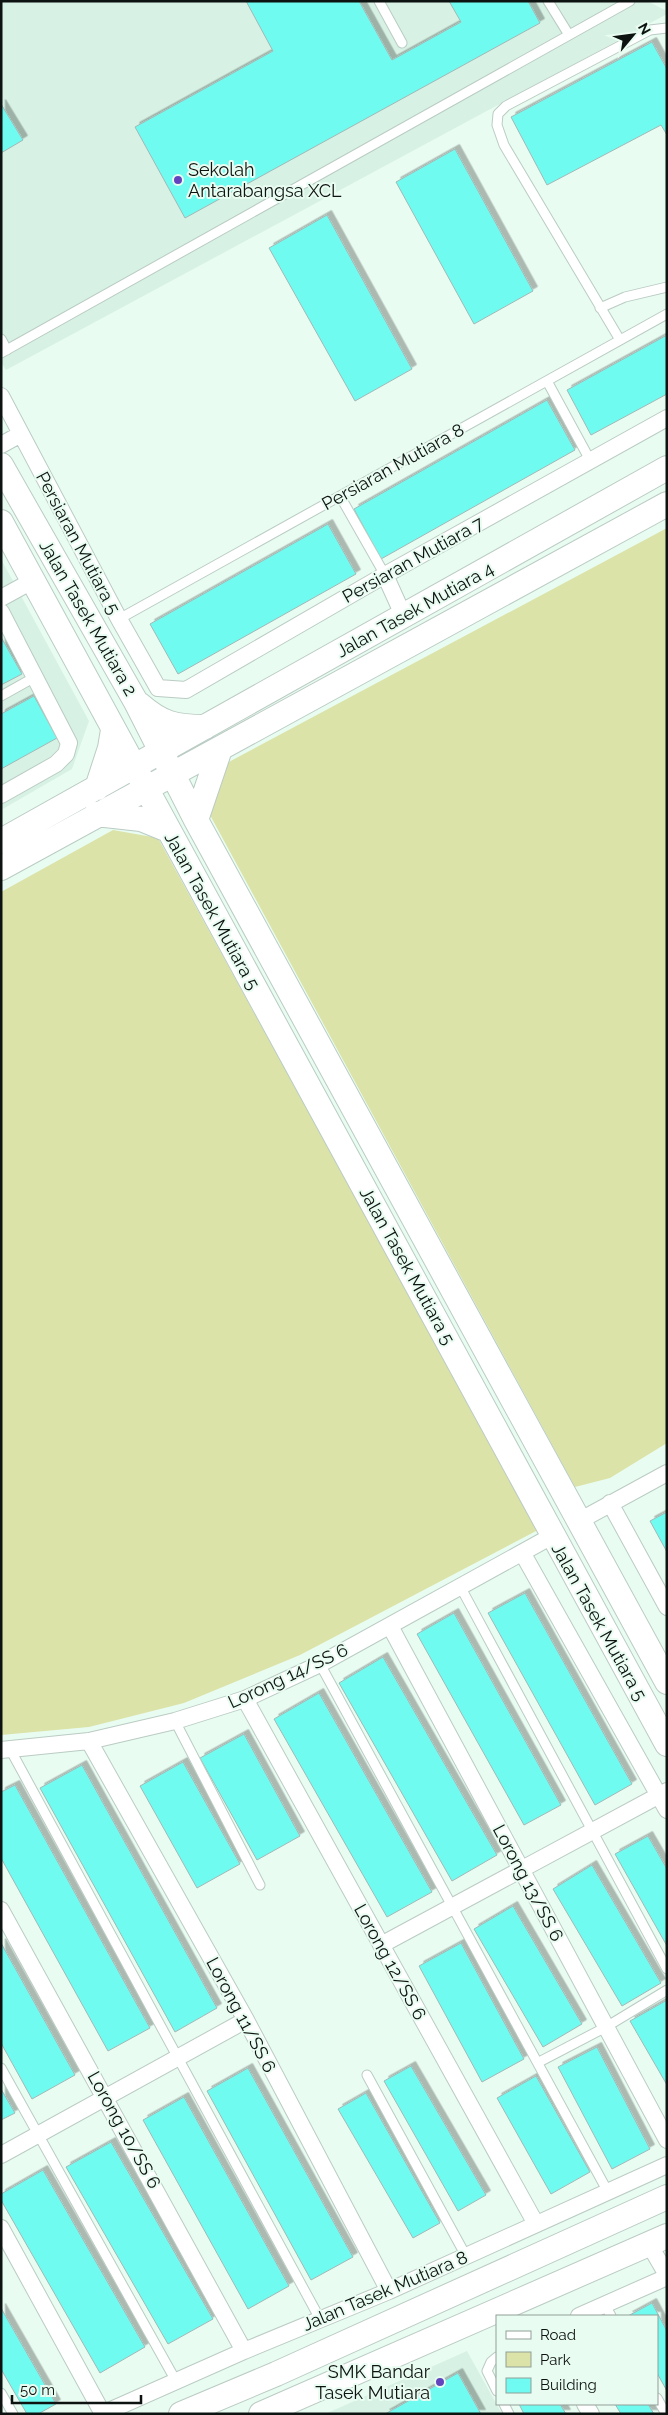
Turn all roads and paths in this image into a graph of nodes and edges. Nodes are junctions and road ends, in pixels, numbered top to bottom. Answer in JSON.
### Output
{"nodes":[{"id":1,"x":379,"y":1,"type":"edge"},
{"id":2,"x":548,"y":1,"type":"edge"},
{"id":3,"x":630,"y":1,"type":"edge"},
{"id":4,"x":667,"y":28,"type":"edge"},
{"id":5,"x":569,"y":35,"type":"junction"},
{"id":6,"x":402,"y":43,"type":"dead end"},
{"id":7,"x":667,"y":287,"type":"edge"},
{"id":8,"x":600,"y":308,"type":"junction"},
{"id":9,"x":667,"y":314,"type":"edge"},
{"id":10,"x":1,"y":339,"type":"edge"},
{"id":11,"x":620,"y":340,"type":"junction"},
{"id":12,"x":4,"y":351,"type":"edge"},
{"id":13,"x":547,"y":381,"type":"junction"},
{"id":14,"x":1,"y":396,"type":"edge"},
{"id":15,"x":667,"y":418,"type":"edge"},
{"id":16,"x":21,"y":434,"type":"junction"},
{"id":17,"x":1,"y":445,"type":"edge"},
{"id":18,"x":590,"y":460,"type":"junction"},
{"id":19,"x":1,"y":465,"type":"edge"},
{"id":20,"x":667,"y":468,"type":"edge"},
{"id":21,"x":340,"y":496,"type":"junction"},
{"id":22,"x":602,"y":504,"type":"junction"},
{"id":23,"x":667,"y":504,"type":"edge"},
{"id":24,"x":1,"y":522,"type":"edge"},
{"id":25,"x":617,"y":532,"type":"junction"},
{"id":26,"x":384,"y":575,"type":"junction"},
{"id":27,"x":34,"y":580,"type":"junction"},
{"id":28,"x":1,"y":598,"type":"edge"},
{"id":29,"x":1,"y":612,"type":"edge"},
{"id":30,"x":404,"y":617,"type":"junction"},
{"id":31,"x":119,"y":619,"type":"junction"},
{"id":32,"x":35,"y":677,"type":"junction"},
{"id":33,"x":158,"y":688,"type":"joint"},
{"id":34,"x":1,"y":696,"type":"edge"},
{"id":35,"x":136,"y":702,"type":"junction"},
{"id":36,"x":205,"y":727,"type":"junction"},
{"id":37,"x":113,"y":730,"type":"junction"},
{"id":38,"x":220,"y":749,"type":"junction"},
{"id":39,"x":168,"y":762,"type":"junction"},
{"id":40,"x":134,"y":767,"type":"junction"},
{"id":41,"x":97,"y":788,"type":"junction"},
{"id":42,"x":146,"y":788,"type":"junction"},
{"id":43,"x":1,"y":795,"type":"edge"},
{"id":44,"x":96,"y":814,"type":"junction"},
{"id":45,"x":196,"y":820,"type":"junction"},
{"id":46,"x":168,"y":830,"type":"junction"},
{"id":47,"x":1,"y":841,"type":"edge"},
{"id":48,"x":1,"y":868,"type":"edge"},
{"id":49,"x":461,"y":1308,"type":"junction"},
{"id":50,"x":439,"y":1323,"type":"junction"},
{"id":51,"x":667,"y":1472,"type":"edge"},
{"id":52,"x":610,"y":1503,"type":"junction"},
{"id":53,"x":579,"y":1520,"type":"junction"},
{"id":54,"x":552,"y":1536,"type":"junction"},
{"id":55,"x":523,"y":1554,"type":"junction"},
{"id":56,"x":461,"y":1588,"type":"junction"},
{"id":57,"x":667,"y":1607,"type":"edge"},
{"id":58,"x":390,"y":1626,"type":"junction"},
{"id":59,"x":320,"y":1664,"type":"junction"},
{"id":60,"x":667,"y":1682,"type":"edge"},
{"id":61,"x":245,"y":1699,"type":"junction"},
{"id":62,"x":175,"y":1721,"type":"junction"},
{"id":63,"x":89,"y":1741,"type":"junction"},
{"id":64,"x":667,"y":1744,"type":"edge"},
{"id":65,"x":6,"y":1750,"type":"edge"},
{"id":66,"x":664,"y":1793,"type":"edge"},
{"id":67,"x":667,"y":1810,"type":"edge"},
{"id":68,"x":592,"y":1831,"type":"junction"},
{"id":69,"x":521,"y":1869,"type":"junction"},
{"id":70,"x":260,"y":1885,"type":"dead end"},
{"id":71,"x":453,"y":1906,"type":"junction"},
{"id":72,"x":1,"y":1910,"type":"edge"},
{"id":73,"x":381,"y":1945,"type":"junction"},
{"id":74,"x":667,"y":1969,"type":"edge"},
{"id":75,"x":667,"y":1990,"type":"edge"},
{"id":76,"x":246,"y":2020,"type":"junction"},
{"id":77,"x":606,"y":2026,"type":"junction"},
{"id":78,"x":177,"y":2058,"type":"junction"},
{"id":79,"x":539,"y":2062,"type":"junction"},
{"id":80,"x":1,"y":2068,"type":"edge"},
{"id":81,"x":367,"y":2075,"type":"dead end"},
{"id":82,"x":106,"y":2097,"type":"junction"},
{"id":83,"x":38,"y":2135,"type":"junction"},
{"id":84,"x":667,"y":2140,"type":"edge"},
{"id":85,"x":1,"y":2155,"type":"edge"},
{"id":86,"x":667,"y":2165,"type":"edge"},
{"id":87,"x":608,"y":2192,"type":"junction"},
{"id":88,"x":667,"y":2197,"type":"edge"},
{"id":89,"x":536,"y":2224,"type":"junction"},
{"id":90,"x":1,"y":2228,"type":"edge"},
{"id":91,"x":658,"y":2240,"type":"edge"},
{"id":92,"x":466,"y":2256,"type":"junction"},
{"id":93,"x":667,"y":2276,"type":"edge"},
{"id":94,"x":389,"y":2291,"type":"junction"},
{"id":95,"x":608,"y":2310,"type":"edge"},
{"id":96,"x":585,"y":2315,"type":"edge"},
{"id":97,"x":320,"y":2319,"type":"junction"},
{"id":98,"x":244,"y":2351,"type":"junction"},
{"id":99,"x":496,"y":2358,"type":"edge"},
{"id":100,"x":276,"y":2374,"type":"junction"},
{"id":101,"x":176,"y":2381,"type":"junction"},
{"id":102,"x":496,"y":2389,"type":"edge"},
{"id":103,"x":1,"y":2393,"type":"edge"},
{"id":104,"x":658,"y":2400,"type":"edge"},
{"id":105,"x":290,"y":2402,"type":"junction"},
{"id":106,"x":12,"y":2414,"type":"edge"},
{"id":107,"x":103,"y":2414,"type":"edge"},
{"id":108,"x":181,"y":2414,"type":"edge"},
{"id":109,"x":261,"y":2414,"type":"edge"},
{"id":110,"x":666,"y":2414,"type":"edge"}],
"edges":[{"from":1,"to":6,"type":"lane"},
{"from":2,"to":5,"type":"lane"},
{"from":3,"to":5,"type":"lane"},
{"from":4,"to":8,"type":"lane"},
{"from":5,"to":12,"type":"lane"},
{"from":7,"to":8,"type":"lane"},
{"from":8,"to":11,"type":"lane"},
{"from":9,"to":11,"type":"lane","name":"Persiaran Mutiara 8"},
{"from":10,"to":12,"type":"lane"},
{"from":11,"to":13,"type":"lane","name":"Persiaran Mutiara 8"},
{"from":13,"to":18,"type":"lane"},
{"from":13,"to":21,"type":"lane","name":"Persiaran Mutiara 8"},
{"from":14,"to":16,"type":"street","name":"Persiaran Mutiara 5"},
{"from":15,"to":18,"type":"street","name":"Persiaran Mutiara 7"},
{"from":16,"to":17,"type":"street"},
{"from":16,"to":31,"type":"street","name":"Persiaran Mutiara 5"},
{"from":18,"to":26,"type":"street","name":"Persiaran Mutiara 7"},
{"from":19,"to":35,"type":"street","name":"Jalan Tasek Mutiara 2"},
{"from":20,"to":22,"type":"street","name":"Jalan Tasek Mutiara 4"},
{"from":21,"to":26,"type":"lane"},
{"from":21,"to":31,"type":"lane","name":"Persiaran Mutiara 8"},
{"from":22,"to":25,"type":"street"},
{"from":22,"to":30,"type":"street","name":"Jalan Tasek Mutiara 4"},
{"from":23,"to":25,"type":"street","name":"Jalan Tasek Mutiara 4"},
{"from":24,"to":27,"type":"street","name":"Jalan Tasek Mutiara 2"},
{"from":25,"to":38,"type":"street","name":"Jalan Tasek Mutiara 4"},
{"from":26,"to":30,"type":"street"},
{"from":26,"to":33,"type":"street","name":"Persiaran Mutiara 7"},
{"from":27,"to":28,"type":"street"},
{"from":27,"to":37,"type":"street","name":"Jalan Tasek Mutiara 2"},
{"from":29,"to":32,"type":"street"},
{"from":30,"to":36,"type":"street","name":"Jalan Tasek Mutiara 4"},
{"from":31,"to":33,"type":"street","name":"Persiaran Mutiara 5"},
{"from":32,"to":34,"type":"lane"},
{"from":32,"to":43,"type":"street"},
{"from":35,"to":36,"type":"street"},
{"from":35,"to":39,"type":"street","name":"Jalan Tasek Mutiara 2"},
{"from":36,"to":39,"type":"street","name":"Jalan Tasek Mutiara 4"},
{"from":37,"to":40,"type":"street","name":"Jalan Tasek Mutiara 2"},
{"from":37,"to":41,"type":"street"},
{"from":38,"to":39,"type":"street","name":"Jalan Tasek Mutiara 4"},
{"from":38,"to":45,"type":"street"},
{"from":39,"to":40,"type":"street"},
{"from":39,"to":42,"type":"street"},
{"from":39,"to":45,"type":"street","name":"Jalan Tasek Mutiara 5"},
{"from":40,"to":41,"type":"street"},
{"from":40,"to":42,"type":"street","name":"Jalan Tasek Mutiara 2"},
{"from":41,"to":47,"type":"street"},
{"from":42,"to":44,"type":"street"},
{"from":42,"to":46,"type":"street","name":"Jalan Tasek Mutiara 5"},
{"from":44,"to":46,"type":"street"},
{"from":44,"to":48,"type":"street"},
{"from":45,"to":49,"type":"street","name":"Jalan Tasek Mutiara 5"},
{"from":46,"to":50,"type":"street","name":"Jalan Tasek Mutiara 5"},
{"from":49,"to":50,"type":"street"},
{"from":49,"to":53,"type":"street","name":"Jalan Tasek Mutiara 5"},
{"from":50,"to":54,"type":"street","name":"Jalan Tasek Mutiara 5"},
{"from":51,"to":52,"type":"street"},
{"from":52,"to":53,"type":"street"},
{"from":52,"to":57,"type":"street"},
{"from":53,"to":60,"type":"street","name":"Jalan Tasek Mutiara 5"},
{"from":54,"to":55,"type":"street","name":"Lorong 14/SS 6"},
{"from":54,"to":64,"type":"street","name":"Jalan Tasek Mutiara 5"},
{"from":55,"to":56,"type":"street","name":"Lorong 14/SS 6"},
{"from":55,"to":66,"type":"street","name":"Jalan Tasek Mutiara 5"},
{"from":56,"to":58,"type":"street","name":"Lorong 14/SS 6"},
{"from":56,"to":68,"type":"lane"},
{"from":58,"to":59,"type":"street","name":"Lorong 14/SS 6"},
{"from":58,"to":69,"type":"street","name":"Lorong 13/SS 6"},
{"from":59,"to":61,"type":"street","name":"Lorong 14/SS 6"},
{"from":59,"to":71,"type":"lane"},
{"from":61,"to":62,"type":"street","name":"Lorong 14/SS 6"},
{"from":61,"to":73,"type":"street","name":"Lorong 12/SS 6"},
{"from":62,"to":63,"type":"street","name":"Lorong 14/SS 6"},
{"from":62,"to":70,"type":"lane"},
{"from":63,"to":65,"type":"street","name":"Lorong 14/SS 6"},
{"from":63,"to":76,"type":"street","name":"Lorong 11/SS 6"},
{"from":65,"to":78,"type":"lane"},
{"from":66,"to":67,"type":"street","name":"Jalan Tasek Mutiara 5"},
{"from":66,"to":68,"type":"street"},
{"from":68,"to":69,"type":"street"},
{"from":68,"to":74,"type":"lane"},
{"from":69,"to":71,"type":"street"},
{"from":69,"to":77,"type":"street","name":"Lorong 13/SS 6"},
{"from":71,"to":73,"type":"street"},
{"from":71,"to":79,"type":"lane"},
{"from":72,"to":82,"type":"street","name":"Lorong 10/SS 6"},
{"from":73,"to":89,"type":"street","name":"Lorong 12/SS 6"},
{"from":75,"to":77,"type":"lane"},
{"from":76,"to":78,"type":"street"},
{"from":76,"to":94,"type":"street","name":"Lorong 11/SS 6"},
{"from":77,"to":79,"type":"lane"},
{"from":77,"to":84,"type":"street","name":"Lorong 13/SS 6"},
{"from":78,"to":82,"type":"street"},
{"from":78,"to":97,"type":"lane"},
{"from":79,"to":87,"type":"lane"},
{"from":80,"to":83,"type":"lane"},
{"from":81,"to":92,"type":"lane"},
{"from":82,"to":83,"type":"street"},
{"from":82,"to":98,"type":"street","name":"Lorong 10/SS 6"},
{"from":83,"to":85,"type":"street"},
{"from":83,"to":101,"type":"lane"},
{"from":86,"to":87,"type":"street","name":"Jalan Tasek Mutiara 8"},
{"from":87,"to":89,"type":"street","name":"Jalan Tasek Mutiara 8"},
{"from":88,"to":100,"type":"street","name":"Jalan Tasek Mutiara 8"},
{"from":89,"to":92,"type":"street","name":"Jalan Tasek Mutiara 8"},
{"from":90,"to":107,"type":"street"},
{"from":91,"to":93,"type":"street"},
{"from":91,"to":105,"type":"street"},
{"from":92,"to":94,"type":"street","name":"Jalan Tasek Mutiara 8"},
{"from":93,"to":95,"type":"street"},
{"from":94,"to":97,"type":"street","name":"Jalan Tasek Mutiara 8"},
{"from":95,"to":96,"type":"street"},
{"from":97,"to":98,"type":"street","name":"Jalan Tasek Mutiara 8"},
{"from":98,"to":101,"type":"street","name":"Jalan Tasek Mutiara 8"},
{"from":99,"to":102,"type":"lane"},
{"from":100,"to":105,"type":"street"},
{"from":100,"to":108,"type":"street","name":"Jalan Tasek Mutiara 8"},
{"from":101,"to":107,"type":"street","name":"Jalan Tasek Mutiara 8"},
{"from":103,"to":106,"type":"lane"},
{"from":104,"to":110,"type":"lane"},
{"from":105,"to":109,"type":"street"}]}
